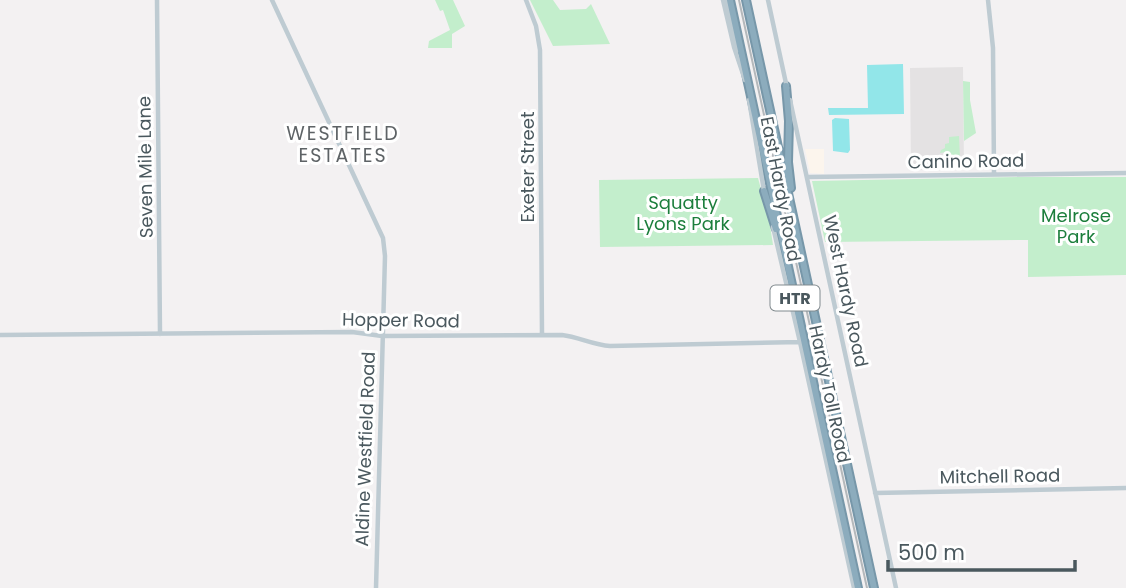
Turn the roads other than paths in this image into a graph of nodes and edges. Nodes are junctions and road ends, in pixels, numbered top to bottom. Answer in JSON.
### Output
{"nodes":[{"id":1,"x":157,"y":0,"type":"edge"},
{"id":2,"x":272,"y":0,"type":"edge"},
{"id":3,"x":526,"y":0,"type":"edge"},
{"id":4,"x":726,"y":0,"type":"edge"},
{"id":5,"x":746,"y":0,"type":"edge"},
{"id":6,"x":770,"y":0,"type":"edge"},
{"id":7,"x":988,"y":0,"type":"edge"},
{"id":8,"x":786,"y":86,"type":"junction"},
{"id":9,"x":1126,"y":173,"type":"edge"},
{"id":10,"x":994,"y":174,"type":"junction"},
{"id":11,"x":807,"y":177,"type":"junction"},
{"id":12,"x":764,"y":191,"type":"junction"},
{"id":13,"x":792,"y":208,"type":"junction"},
{"id":14,"x":796,"y":300,"type":"junction"},
{"id":15,"x":160,"y":334,"type":"junction"},
{"id":16,"x":0,"y":335,"type":"edge"},
{"id":17,"x":542,"y":335,"type":"junction"},
{"id":18,"x":382,"y":336,"type":"junction"},
{"id":19,"x":800,"y":342,"type":"junction"},
{"id":20,"x":1126,"y":488,"type":"edge"},
{"id":21,"x":875,"y":493,"type":"junction"},
{"id":22,"x":376,"y":588,"type":"edge"},
{"id":23,"x":856,"y":588,"type":"edge"},
{"id":24,"x":874,"y":588,"type":"edge"},
{"id":25,"x":896,"y":588,"type":"edge"}],
"edges":[{"from":1,"to":15,"type":"main road","name":"Seven Mile Lane"},
{"from":2,"to":18,"type":"main road","name":"Aldine Westfield Road"},
{"from":3,"to":17,"type":"main road","name":"Exeter Street"},
{"from":4,"to":12,"type":"main road","name":"East Hardy Road"},
{"from":4,"to":14,"type":"highway","name":"Hardy Toll Road","number":"HTR"},
{"from":5,"to":13,"type":"highway","name":"Hardy Toll Road","number":"HTR"},
{"from":6,"to":8,"type":"main road","name":"West Hardy Road"},
{"from":7,"to":10,"type":"main road"},
{"from":8,"to":11,"type":"main road","name":"West Hardy Road"},
{"from":8,"to":13,"type":"highway"},
{"from":9,"to":10,"type":"main road","name":"Canino Road"},
{"from":10,"to":11,"type":"main road","name":"Canino Road"},
{"from":11,"to":21,"type":"main road","name":"West Hardy Road"},
{"from":12,"to":14,"type":"highway"},
{"from":12,"to":19,"type":"main road","name":"East Hardy Road"},
{"from":13,"to":24,"type":"highway","name":"Hardy Toll Road","number":"HTR"},
{"from":14,"to":23,"type":"highway","name":"Hardy Toll Road","number":"HTR"},
{"from":15,"to":16,"type":"main road","name":"Hopper Road"},
{"from":15,"to":18,"type":"main road","name":"Hopper Road"},
{"from":17,"to":18,"type":"main road","name":"Hopper Road"},
{"from":17,"to":19,"type":"main road","name":"Hopper Road"},
{"from":18,"to":22,"type":"main road","name":"Aldine Westfield Road"},
{"from":19,"to":23,"type":"main road","name":"East Hardy Road"},
{"from":20,"to":21,"type":"main road","name":"Mitchell Road"},
{"from":21,"to":25,"type":"main road","name":"West Hardy Road"}]}
